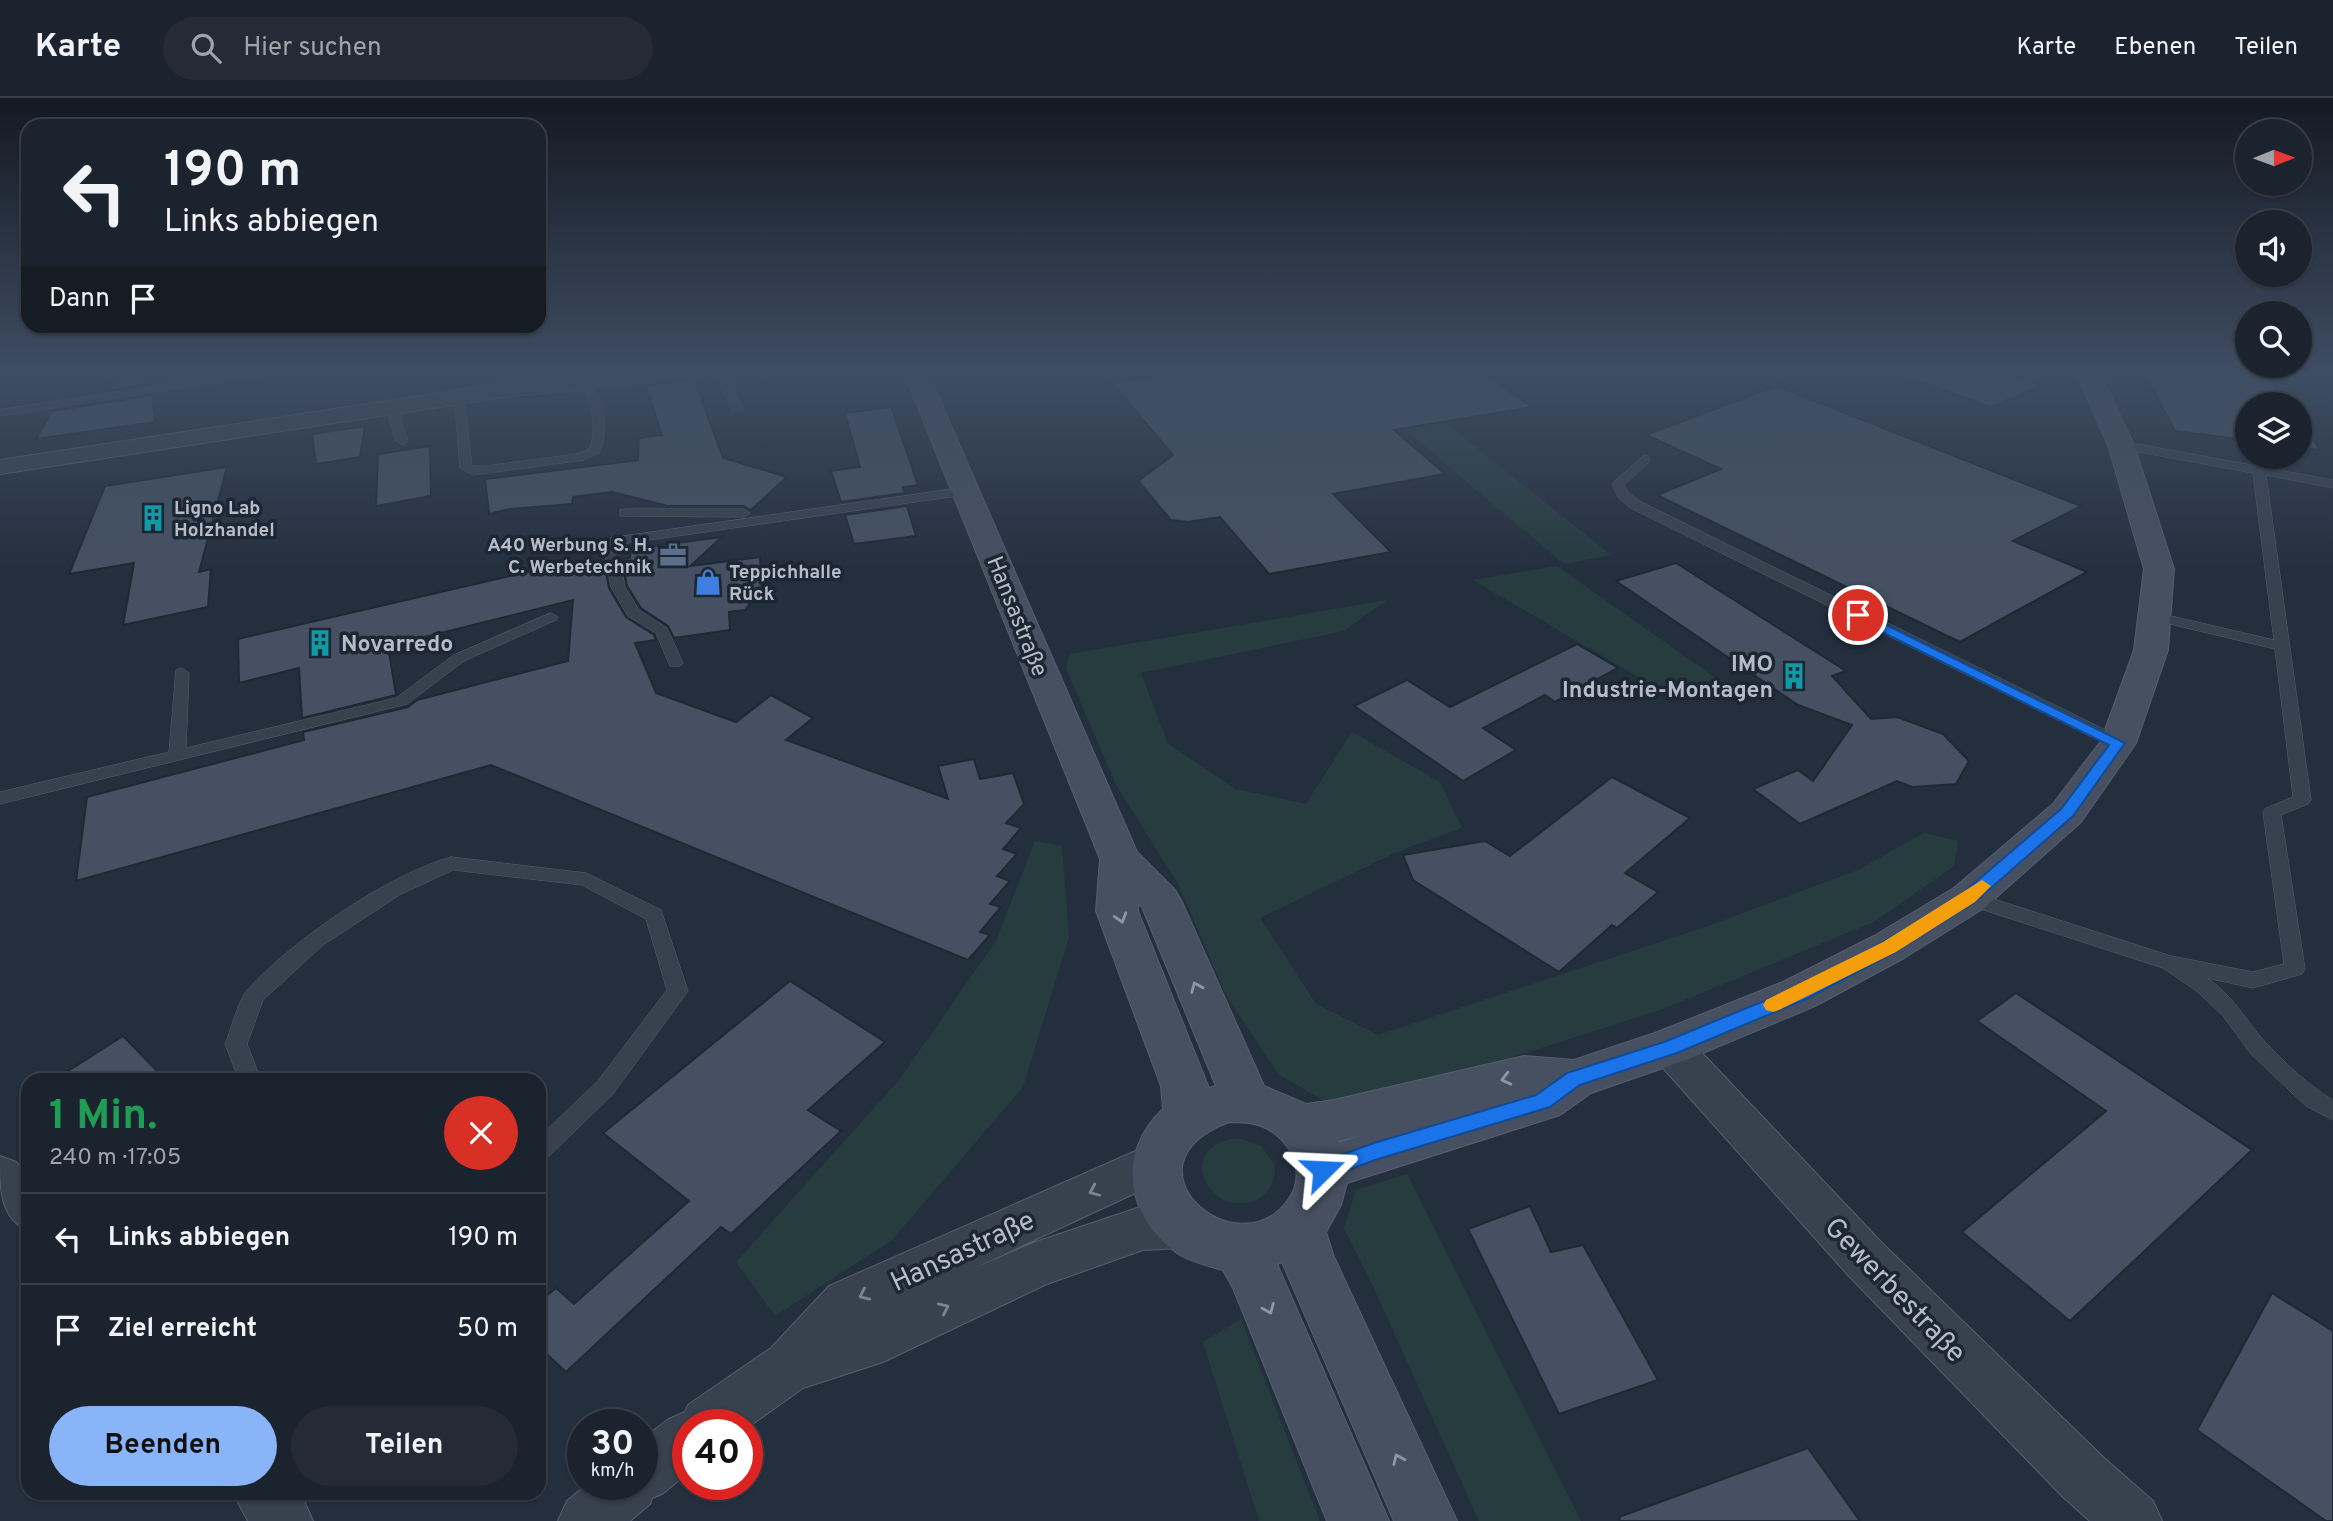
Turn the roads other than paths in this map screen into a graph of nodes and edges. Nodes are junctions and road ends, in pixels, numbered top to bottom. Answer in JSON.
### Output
{"nodes":[{"id":1,"x":180,"y":439,"type":"edge"},
{"id":2,"x":463,"y":439,"type":"edge"},
{"id":3,"x":599,"y":439,"type":"edge"},
{"id":4,"x":945,"y":439,"type":"edge"},
{"id":5,"x":2118,"y":439,"type":"edge"},
{"id":6,"x":2121,"y":445,"type":"junction"},
{"id":7,"x":1645,"y":460,"type":"dead end"},
{"id":8,"x":2235,"y":465,"type":"edge"},
{"id":9,"x":0,"y":467,"type":"edge"},
{"id":10,"x":2259,"y":469,"type":"joint"},
{"id":11,"x":2333,"y":484,"type":"edge"},
{"id":12,"x":965,"y":487,"type":"junction"},
{"id":13,"x":625,"y":513,"type":"dead end"},
{"id":14,"x":2154,"y":615,"type":"junction"},
{"id":15,"x":551,"y":618,"type":"dead end"},
{"id":16,"x":2281,"y":646,"type":"junction"},
{"id":17,"x":676,"y":663,"type":"dead end"},
{"id":18,"x":181,"y":673,"type":"dead end"},
{"id":19,"x":2118,"y":743,"type":"junction"},
{"id":20,"x":177,"y":754,"type":"junction"},
{"id":21,"x":0,"y":798,"type":"edge"},
{"id":22,"x":1120,"y":859,"type":"junction"},
{"id":23,"x":1969,"y":898,"type":"junction"},
{"id":24,"x":2170,"y":963,"type":"junction"},
{"id":25,"x":1670,"y":1048,"type":"junction"},
{"id":26,"x":247,"y":1073,"type":"edge"},
{"id":27,"x":1574,"y":1079,"type":"junction"},
{"id":28,"x":1248,"y":1102,"type":"junction"},
{"id":29,"x":2333,"y":1111,"type":"edge"},
{"id":30,"x":1188,"y":1115,"type":"junction"},
{"id":31,"x":1299,"y":1125,"type":"junction"},
{"id":32,"x":546,"y":1142,"type":"edge"},
{"id":33,"x":1156,"y":1162,"type":"junction"},
{"id":34,"x":1323,"y":1170,"type":"junction"},
{"id":35,"x":0,"y":1176,"type":"edge"},
{"id":36,"x":21,"y":1202,"type":"edge"},
{"id":37,"x":1181,"y":1226,"type":"junction"},
{"id":38,"x":1298,"y":1228,"type":"junction"},
{"id":39,"x":1240,"y":1248,"type":"junction"},
{"id":40,"x":789,"y":1366,"type":"junction"},
{"id":41,"x":727,"y":1409,"type":"edge"},
{"id":42,"x":672,"y":1451,"type":"edge"},
{"id":43,"x":658,"y":1461,"type":"edge"},
{"id":44,"x":267,"y":1500,"type":"edge"},
{"id":45,"x":611,"y":1500,"type":"edge"},
{"id":46,"x":284,"y":1521,"type":"edge"},
{"id":47,"x":587,"y":1521,"type":"edge"},
{"id":48,"x":1358,"y":1521,"type":"edge"},
{"id":49,"x":1426,"y":1521,"type":"edge"},
{"id":50,"x":2133,"y":1521,"type":"edge"}],
"edges":[{"from":1,"to":9,"type":"street"},
{"from":2,"to":3,"type":"lane"},
{"from":4,"to":12,"type":"street","name":"Hansastraße"},
{"from":5,"to":6,"type":"street"},
{"from":6,"to":8,"type":"lane"},
{"from":6,"to":14,"type":"street"},
{"from":7,"to":19,"type":"lane"},
{"from":10,"to":11,"type":"lane"},
{"from":10,"to":16,"type":"lane"},
{"from":12,"to":13,"type":"lane"},
{"from":12,"to":17,"type":"lane"},
{"from":12,"to":22,"type":"street","name":"Hansastraße"},
{"from":14,"to":16,"type":"lane"},
{"from":14,"to":19,"type":"street"},
{"from":15,"to":20,"type":"lane"},
{"from":16,"to":24,"type":"lane"},
{"from":18,"to":20,"type":"lane"},
{"from":19,"to":23,"type":"street"},
{"from":20,"to":21,"type":"lane"},
{"from":28,"to":22,"type":"street","name":"Hansastraße","one_way":true},
{"from":22,"to":30,"type":"street","name":"Hansastraße","one_way":true},
{"from":23,"to":24,"type":"lane"},
{"from":23,"to":25,"type":"street"},
{"from":24,"to":29,"type":"lane"},
{"from":25,"to":27,"type":"street"},
{"from":25,"to":50,"type":"street","name":"Gewerbestraße"},
{"from":26,"to":32,"type":"lane"},
{"from":27,"to":31,"type":"street","one_way":true},
{"from":27,"to":34,"type":"street"},
{"from":28,"to":30,"type":"street"},
{"from":28,"to":31,"type":"street"},
{"from":30,"to":33,"type":"street"},
{"from":31,"to":34,"type":"street"},
{"from":33,"to":37,"type":"street"},
{"from":33,"to":40,"type":"street","name":"Hansastraße","one_way":true},
{"from":34,"to":38,"type":"street"},
{"from":35,"to":36,"type":"street"},
{"from":37,"to":39,"type":"street"},
{"from":40,"to":37,"type":"street","name":"Hansastraße","one_way":true},
{"from":38,"to":39,"type":"street"},
{"from":49,"to":38,"type":"street","one_way":true},
{"from":39,"to":48,"type":"street","one_way":true},
{"from":40,"to":41,"type":"street","name":"Hansastraße"},
{"from":42,"to":43,"type":"street"},
{"from":44,"to":46,"type":"street"},
{"from":45,"to":47,"type":"street"}]}
